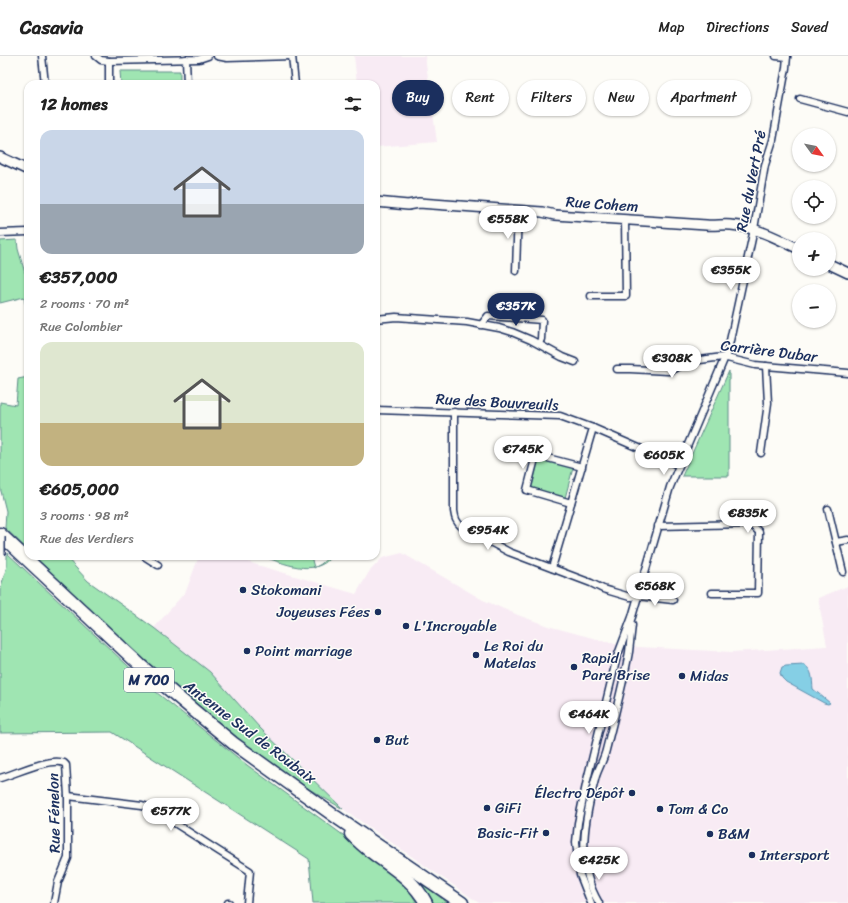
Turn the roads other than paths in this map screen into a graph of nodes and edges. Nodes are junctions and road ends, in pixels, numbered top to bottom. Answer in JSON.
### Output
{"nodes":[{"id":1,"x":42,"y":56,"type":"edge"},
{"id":2,"x":96,"y":56,"type":"edge"},
{"id":3,"x":208,"y":56,"type":"edge"},
{"id":4,"x":217,"y":56,"type":"edge"},
{"id":5,"x":292,"y":56,"type":"edge"},
{"id":6,"x":776,"y":56,"type":"edge"},
{"id":7,"x":787,"y":56,"type":"edge"},
{"id":8,"x":186,"y":59,"type":"junction"},
{"id":9,"x":109,"y":61,"type":"junction"},
{"id":10,"x":45,"y":80,"type":"edge"},
{"id":11,"x":109,"y":80,"type":"edge"},
{"id":12,"x":187,"y":80,"type":"edge"},
{"id":13,"x":295,"y":80,"type":"edge"},
{"id":14,"x":800,"y":100,"type":"dead end"},
{"id":15,"x":848,"y":112,"type":"edge"},
{"id":16,"x":0,"y":157,"type":"edge"},
{"id":17,"x":24,"y":168,"type":"edge"},
{"id":18,"x":380,"y":202,"type":"edge"},
{"id":19,"x":518,"y":210,"type":"junction"},
{"id":20,"x":625,"y":220,"type":"junction"},
{"id":21,"x":754,"y":229,"type":"junction"},
{"id":22,"x":24,"y":232,"type":"edge"},
{"id":23,"x":0,"y":233,"type":"edge"},
{"id":24,"x":792,"y":246,"type":"edge"},
{"id":25,"x":836,"y":267,"type":"edge"},
{"id":26,"x":516,"y":271,"type":"dead end"},
{"id":27,"x":848,"y":273,"type":"edge"},
{"id":28,"x":591,"y":296,"type":"dead end"},
{"id":29,"x":380,"y":319,"type":"edge"},
{"id":30,"x":481,"y":324,"type":"junction"},
{"id":31,"x":539,"y":344,"type":"junction"},
{"id":32,"x":726,"y":357,"type":"junction"},
{"id":33,"x":575,"y":362,"type":"dead end"},
{"id":34,"x":766,"y":366,"type":"junction"},
{"id":35,"x":617,"y":369,"type":"dead end"},
{"id":36,"x":848,"y":373,"type":"edge"},
{"id":37,"x":380,"y":410,"type":"edge"},
{"id":38,"x":454,"y":412,"type":"junction"},
{"id":39,"x":593,"y":428,"type":"junction"},
{"id":40,"x":761,"y":453,"type":"dead end"},
{"id":41,"x":678,"y":465,"type":"junction"},
{"id":42,"x":582,"y":467,"type":"junction"},
{"id":43,"x":571,"y":503,"type":"junction"},
{"id":44,"x":828,"y":509,"type":"dead end"},
{"id":45,"x":658,"y":526,"type":"junction"},
{"id":46,"x":0,"y":534,"type":"edge"},
{"id":47,"x":0,"y":537,"type":"edge"},
{"id":48,"x":848,"y":540,"type":"edge"},
{"id":49,"x":0,"y":541,"type":"edge"},
{"id":50,"x":836,"y":542,"type":"junction"},
{"id":51,"x":0,"y":555,"type":"edge"},
{"id":52,"x":24,"y":556,"type":"edge"},
{"id":53,"x":28,"y":560,"type":"edge"},
{"id":54,"x":150,"y":560,"type":"edge"},
{"id":55,"x":158,"y":565,"type":"dead end"},
{"id":56,"x":552,"y":568,"type":"junction"},
{"id":57,"x":843,"y":572,"type":"dead end"},
{"id":58,"x":712,"y":593,"type":"dead end"},
{"id":59,"x":638,"y":596,"type":"junction"},
{"id":60,"x":673,"y":600,"type":"dead end"},
{"id":61,"x":635,"y":608,"type":"junction"},
{"id":62,"x":0,"y":778,"type":"edge"},
{"id":63,"x":68,"y":796,"type":"junction"},
{"id":64,"x":344,"y":828,"type":"junction"},
{"id":65,"x":427,"y":878,"type":"junction"},
{"id":66,"x":54,"y":903,"type":"edge"},
{"id":67,"x":247,"y":903,"type":"edge"},
{"id":68,"x":426,"y":903,"type":"edge"},
{"id":69,"x":453,"y":903,"type":"edge"},
{"id":70,"x":462,"y":903,"type":"edge"},
{"id":71,"x":466,"y":903,"type":"edge"},
{"id":72,"x":590,"y":903,"type":"edge"},
{"id":73,"x":599,"y":903,"type":"edge"}],
"edges":[{"from":1,"to":10,"type":"street"},
{"from":2,"to":9,"type":"street"},
{"from":3,"to":8,"type":"street"},
{"from":4,"to":5,"type":"street"},
{"from":5,"to":13,"type":"street"},
{"from":6,"to":7,"type":"street"},
{"from":7,"to":21,"type":"street","name":"Rue du Vert Pré"},
{"from":8,"to":9,"type":"street"},
{"from":8,"to":12,"type":"street"},
{"from":9,"to":11,"type":"street"},
{"from":14,"to":15,"type":"street"},
{"from":16,"to":17,"type":"street"},
{"from":18,"to":19,"type":"street","name":"Rue Cohem"},
{"from":19,"to":20,"type":"street","name":"Rue Cohem"},
{"from":19,"to":26,"type":"street"},
{"from":20,"to":21,"type":"street","name":"Rue Cohem"},
{"from":20,"to":28,"type":"street"},
{"from":21,"to":24,"type":"street","name":"Rue Cohem"},
{"from":21,"to":32,"type":"street","name":"Rue du Vert Pré"},
{"from":22,"to":23,"type":"street"},
{"from":25,"to":27,"type":"street"},
{"from":29,"to":30,"type":"street"},
{"from":30,"to":31,"type":"street"},
{"from":30,"to":31,"type":"street"},
{"from":31,"to":33,"type":"street"},
{"from":32,"to":34,"type":"street","name":"Carrière Dubar"},
{"from":32,"to":35,"type":"street","name":"Carrière Dubar"},
{"from":32,"to":41,"type":"street","name":"Rue du Vert Pré"},
{"from":34,"to":36,"type":"street","name":"Carrière Dubar"},
{"from":34,"to":40,"type":"street"},
{"from":37,"to":38,"type":"street","name":"Rue des Bouvreuils"},
{"from":38,"to":39,"type":"street","name":"Rue des Bouvreuils"},
{"from":38,"to":56,"type":"street"},
{"from":39,"to":41,"type":"street","name":"Rue des Bouvreuils"},
{"from":39,"to":42,"type":"street"},
{"from":41,"to":45,"type":"street","name":"Rue du Vert Pré"},
{"from":42,"to":43,"type":"street"},
{"from":42,"to":43,"type":"street"},
{"from":43,"to":56,"type":"street"},
{"from":44,"to":50,"type":"street"},
{"from":45,"to":58,"type":"street"},
{"from":45,"to":59,"type":"street","name":"Rue du Vert Pré"},
{"from":46,"to":52,"type":"highway","name":"Antenne Sud de Roubaix","number":"M 700"},
{"from":47,"to":51,"type":"street","bridge":true},
{"from":48,"to":50,"type":"street"},
{"from":49,"to":64,"type":"highway","name":"Antenne Sud de Roubaix","number":"M 700"},
{"from":50,"to":57,"type":"street"},
{"from":53,"to":65,"type":"highway","name":"Antenne Sud de Roubaix","number":"M 700"},
{"from":54,"to":55,"type":"street"},
{"from":56,"to":59,"type":"street"},
{"from":59,"to":60,"type":"street"},
{"from":59,"to":61,"type":"street","name":"Rue du Vert Pré"},
{"from":61,"to":72,"type":"street"},
{"from":61,"to":73,"type":"street"},
{"from":62,"to":63,"type":"street","name":"Rue Fénelon"},
{"from":63,"to":66,"type":"street","name":"Rue Fénelon"},
{"from":63,"to":67,"type":"street"},
{"from":64,"to":68,"type":"highway"},
{"from":64,"to":69,"type":"highway","name":"Antenne Sud de Roubaix","number":"M 700"},
{"from":65,"to":70,"type":"highway","name":"Antenne Sud de Roubaix","number":"M 700"},
{"from":65,"to":71,"type":"highway"}]}
